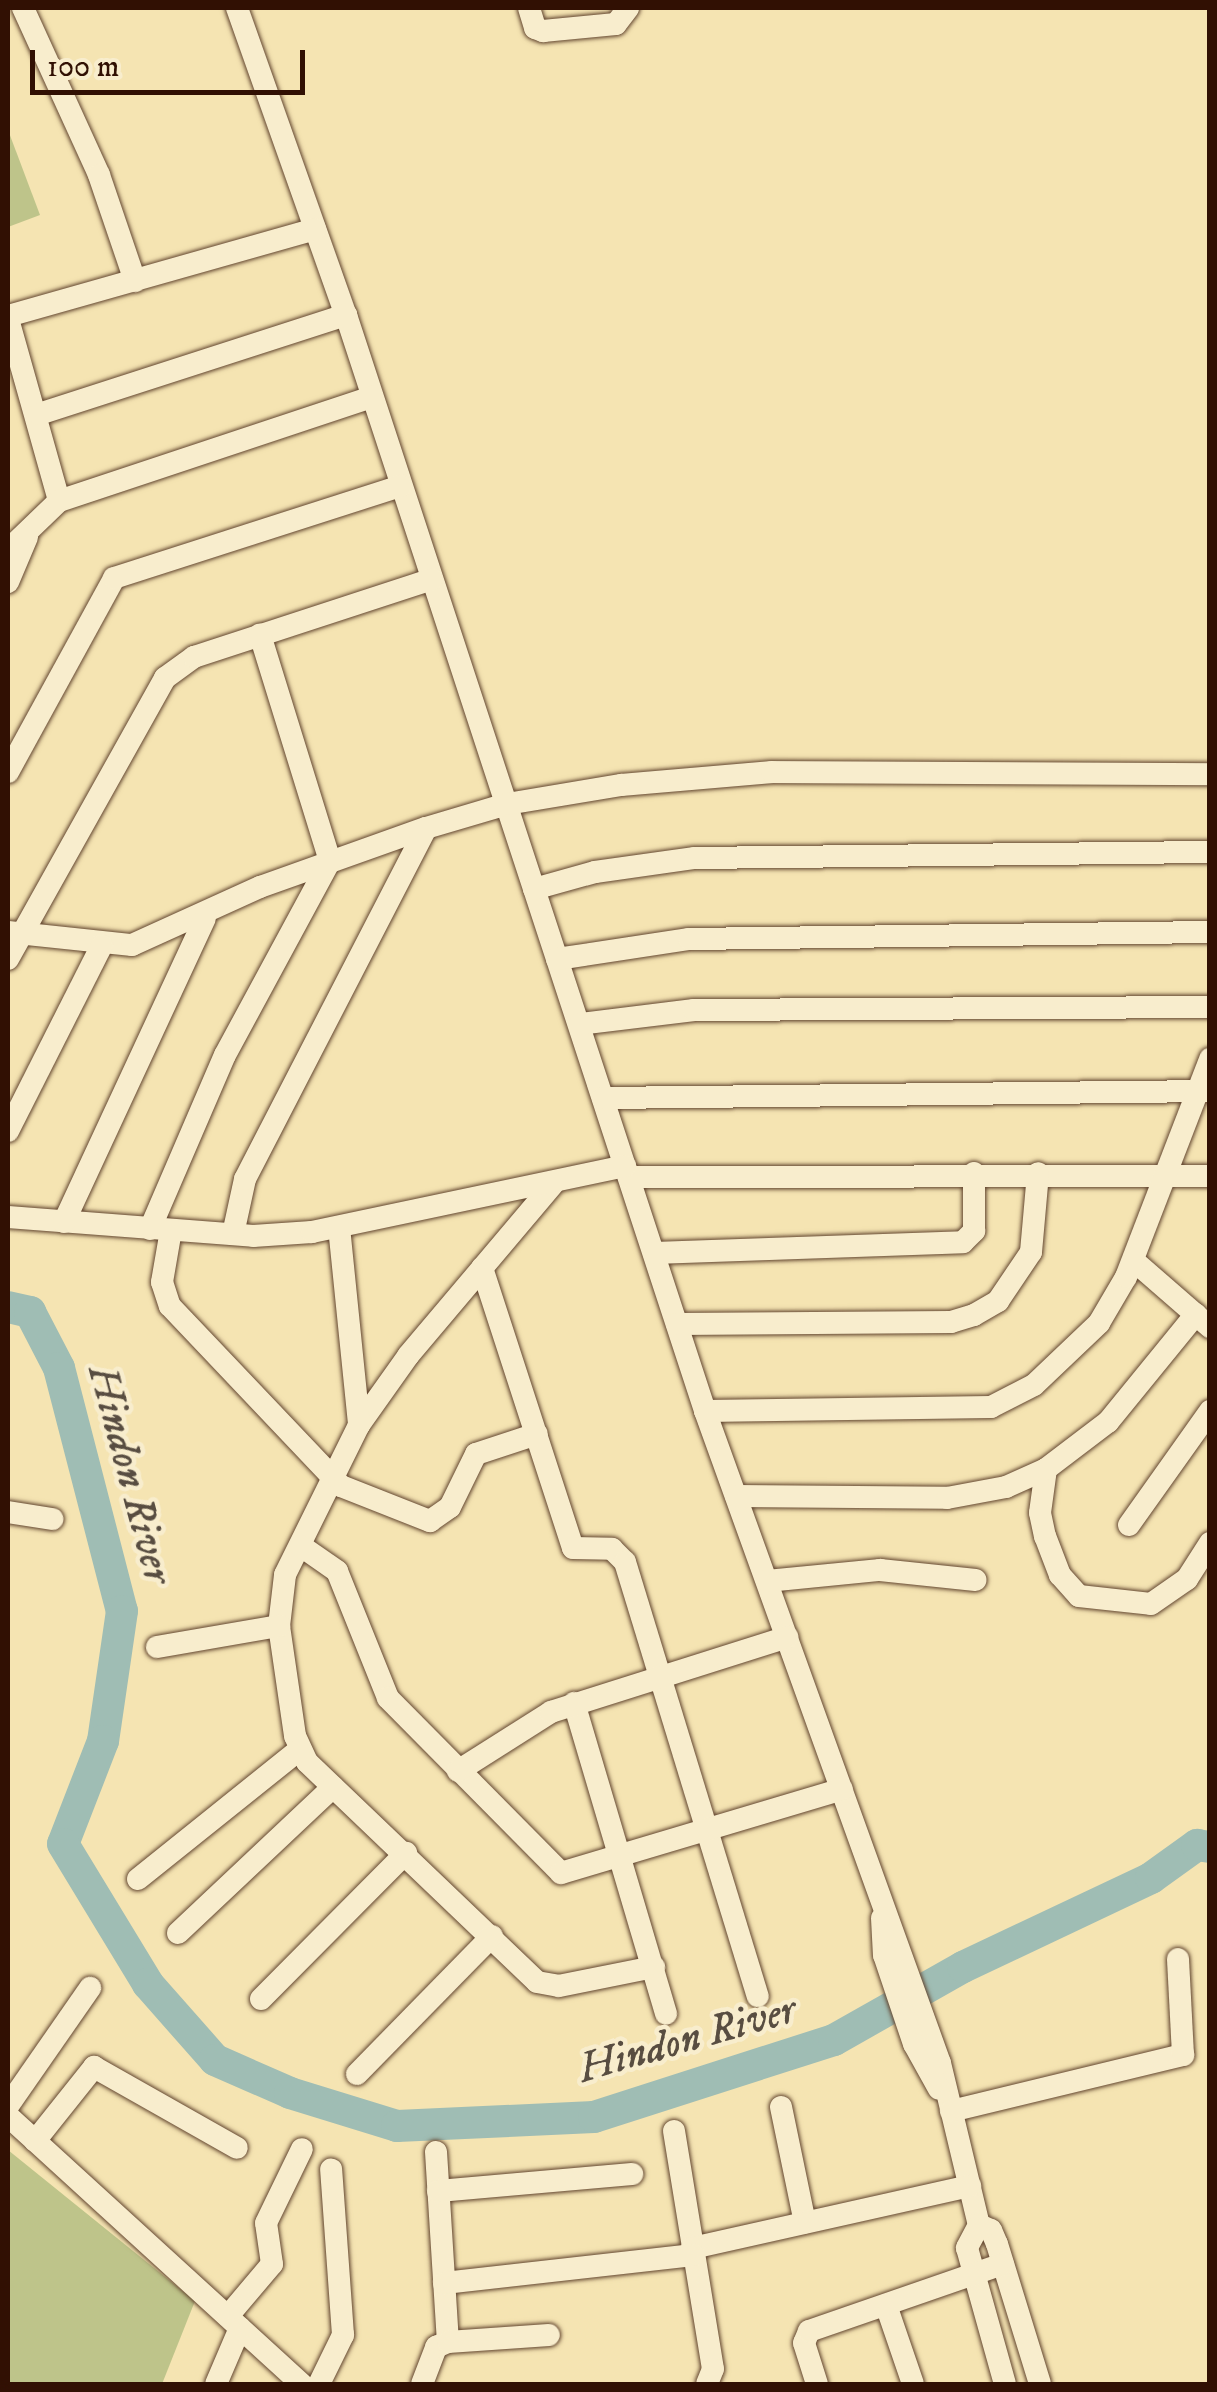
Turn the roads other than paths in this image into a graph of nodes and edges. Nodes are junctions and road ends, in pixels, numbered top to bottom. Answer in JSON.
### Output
{"nodes":[{"id":1,"x":22,"y":8,"type":"edge"},
{"id":2,"x":237,"y":8,"type":"edge"},
{"id":3,"x":529,"y":8,"type":"edge"},
{"id":4,"x":628,"y":8,"type":"edge"},
{"id":5,"x":315,"y":230,"type":"junction"},
{"id":6,"x":135,"y":281,"type":"junction"},
{"id":7,"x":346,"y":316,"type":"junction"},
{"id":8,"x":8,"y":318,"type":"edge"},
{"id":9,"x":372,"y":397,"type":"junction"},
{"id":10,"x":39,"y":414,"type":"junction"},
{"id":11,"x":401,"y":486,"type":"junction"},
{"id":12,"x":59,"y":501,"type":"junction"},
{"id":13,"x":28,"y":534,"type":"junction"},
{"id":14,"x":8,"y":550,"type":"edge"},
{"id":15,"x":432,"y":579,"type":"junction"},
{"id":16,"x":8,"y":582,"type":"edge"},
{"id":17,"x":260,"y":636,"type":"junction"},
{"id":18,"x":8,"y":772,"type":"edge"},
{"id":19,"x":1210,"y":774,"type":"edge"},
{"id":20,"x":507,"y":804,"type":"junction"},
{"id":21,"x":426,"y":828,"type":"junction"},
{"id":22,"x":1210,"y":852,"type":"edge"},
{"id":23,"x":330,"y":861,"type":"junction"},
{"id":24,"x":534,"y":889,"type":"junction"},
{"id":25,"x":204,"y":918,"type":"junction"},
{"id":26,"x":1210,"y":932,"type":"edge"},
{"id":27,"x":14,"y":933,"type":"edge"},
{"id":28,"x":102,"y":945,"type":"junction"},
{"id":29,"x":8,"y":958,"type":"edge"},
{"id":30,"x":557,"y":959,"type":"junction"},
{"id":31,"x":1210,"y":1007,"type":"edge"},
{"id":32,"x":580,"y":1024,"type":"junction"},
{"id":33,"x":1210,"y":1059,"type":"edge"},
{"id":34,"x":1203,"y":1092,"type":"edge"},
{"id":35,"x":603,"y":1098,"type":"junction"},
{"id":36,"x":8,"y":1131,"type":"edge"},
{"id":37,"x":627,"y":1172,"type":"junction"},
{"id":38,"x":974,"y":1173,"type":"junction"},
{"id":39,"x":1038,"y":1173,"type":"junction"},
{"id":40,"x":1210,"y":1176,"type":"edge"},
{"id":41,"x":1166,"y":1178,"type":"junction"},
{"id":42,"x":554,"y":1183,"type":"junction"},
{"id":43,"x":8,"y":1217,"type":"edge"},
{"id":44,"x":64,"y":1222,"type":"junction"},
{"id":45,"x":339,"y":1227,"type":"junction"},
{"id":46,"x":160,"y":1230,"type":"junction"},
{"id":47,"x":233,"y":1234,"type":"junction"},
{"id":48,"x":654,"y":1253,"type":"junction"},
{"id":49,"x":1134,"y":1261,"type":"junction"},
{"id":50,"x":482,"y":1268,"type":"junction"},
{"id":51,"x":1203,"y":1320,"type":"edge"},
{"id":52,"x":677,"y":1324,"type":"junction"},
{"id":53,"x":706,"y":1411,"type":"junction"},
{"id":54,"x":1210,"y":1411,"type":"edge"},
{"id":55,"x":359,"y":1425,"type":"junction"},
{"id":56,"x":537,"y":1434,"type":"junction"},
{"id":57,"x":1046,"y":1469,"type":"junction"},
{"id":58,"x":330,"y":1477,"type":"junction"},
{"id":59,"x":736,"y":1496,"type":"junction"},
{"id":60,"x":8,"y":1512,"type":"edge"},
{"id":61,"x":52,"y":1519,"type":"dead end"},
{"id":62,"x":1129,"y":1525,"type":"dead end"},
{"id":63,"x":1210,"y":1542,"type":"edge"},
{"id":64,"x":301,"y":1546,"type":"junction"},
{"id":65,"x":975,"y":1580,"type":"dead end"},
{"id":66,"x":767,"y":1582,"type":"junction"},
{"id":67,"x":279,"y":1626,"type":"junction"},
{"id":68,"x":787,"y":1637,"type":"junction"},
{"id":69,"x":156,"y":1646,"type":"dead end"},
{"id":70,"x":658,"y":1676,"type":"junction"},
{"id":71,"x":574,"y":1703,"type":"junction"},
{"id":72,"x":298,"y":1750,"type":"junction"},
{"id":73,"x":458,"y":1771,"type":"junction"},
{"id":74,"x":333,"y":1787,"type":"junction"},
{"id":75,"x":842,"y":1788,"type":"junction"},
{"id":76,"x":706,"y":1832,"type":"junction"},
{"id":77,"x":406,"y":1853,"type":"junction"},
{"id":78,"x":623,"y":1858,"type":"junction"},
{"id":79,"x":138,"y":1879,"type":"dead end"},
{"id":80,"x":178,"y":1932,"type":"dead end"},
{"id":81,"x":492,"y":1936,"type":"junction"},
{"id":82,"x":891,"y":1947,"type":"junction"},
{"id":83,"x":1178,"y":1959,"type":"dead end"},
{"id":84,"x":654,"y":1967,"type":"junction"},
{"id":85,"x":90,"y":1988,"type":"dead end"},
{"id":86,"x":758,"y":1996,"type":"dead end"},
{"id":87,"x":260,"y":2000,"type":"dead end"},
{"id":88,"x":666,"y":2014,"type":"dead end"},
{"id":89,"x":357,"y":2074,"type":"dead end"},
{"id":90,"x":950,"y":2103,"type":"junction"},
{"id":91,"x":8,"y":2106,"type":"edge"},
{"id":92,"x":781,"y":2106,"type":"dead end"},
{"id":93,"x":8,"y":2116,"type":"edge"},
{"id":94,"x":674,"y":2131,"type":"dead end"},
{"id":95,"x":35,"y":2141,"type":"junction"},
{"id":96,"x":237,"y":2148,"type":"dead end"},
{"id":97,"x":302,"y":2149,"type":"dead end"},
{"id":98,"x":436,"y":2152,"type":"dead end"},
{"id":99,"x":331,"y":2169,"type":"dead end"},
{"id":100,"x":632,"y":2174,"type":"dead end"},
{"id":101,"x":970,"y":2186,"type":"junction"},
{"id":102,"x":438,"y":2191,"type":"junction"},
{"id":103,"x":805,"y":2222,"type":"junction"},
{"id":104,"x":979,"y":2225,"type":"junction"},
{"id":105,"x":693,"y":2252,"type":"junction"},
{"id":106,"x":1003,"y":2264,"type":"junction"},
{"id":107,"x":972,"y":2275,"type":"junction"},
{"id":108,"x":444,"y":2283,"type":"junction"},
{"id":109,"x":886,"y":2305,"type":"junction"},
{"id":110,"x":234,"y":2322,"type":"junction"},
{"id":111,"x":549,"y":2335,"type":"dead end"},
{"id":112,"x":448,"y":2342,"type":"junction"},
{"id":113,"x":216,"y":2384,"type":"edge"},
{"id":114,"x":302,"y":2384,"type":"edge"},
{"id":115,"x":319,"y":2384,"type":"edge"},
{"id":116,"x":422,"y":2384,"type":"edge"},
{"id":117,"x":706,"y":2384,"type":"edge"},
{"id":118,"x":817,"y":2384,"type":"edge"},
{"id":119,"x":914,"y":2384,"type":"edge"},
{"id":120,"x":1006,"y":2384,"type":"edge"},
{"id":121,"x":1040,"y":2384,"type":"edge"}],
"edges":[{"from":1,"to":6,"type":"street"},
{"from":2,"to":5,"type":"street"},
{"from":3,"to":4,"type":"street"},
{"from":5,"to":6,"type":"street"},
{"from":5,"to":7,"type":"street"},
{"from":6,"to":8,"type":"street"},
{"from":7,"to":9,"type":"street"},
{"from":7,"to":10,"type":"street"},
{"from":8,"to":10,"type":"street"},
{"from":9,"to":11,"type":"street"},
{"from":9,"to":12,"type":"street"},
{"from":10,"to":12,"type":"street"},
{"from":11,"to":15,"type":"street"},
{"from":11,"to":18,"type":"street"},
{"from":12,"to":13,"type":"street"},
{"from":13,"to":14,"type":"street"},
{"from":13,"to":16,"type":"street"},
{"from":15,"to":17,"type":"street"},
{"from":15,"to":20,"type":"street"},
{"from":17,"to":23,"type":"street"},
{"from":17,"to":27,"type":"street"},
{"from":19,"to":20,"type":"street"},
{"from":20,"to":21,"type":"street"},
{"from":20,"to":24,"type":"street"},
{"from":21,"to":23,"type":"street"},
{"from":21,"to":47,"type":"street"},
{"from":22,"to":24,"type":"street"},
{"from":23,"to":25,"type":"street"},
{"from":23,"to":46,"type":"street"},
{"from":24,"to":30,"type":"street"},
{"from":25,"to":28,"type":"street"},
{"from":25,"to":44,"type":"street"},
{"from":26,"to":30,"type":"street"},
{"from":27,"to":28,"type":"street"},
{"from":27,"to":29,"type":"street"},
{"from":28,"to":36,"type":"street"},
{"from":30,"to":32,"type":"street"},
{"from":31,"to":32,"type":"street"},
{"from":32,"to":35,"type":"street"},
{"from":33,"to":34,"type":"street"},
{"from":34,"to":35,"type":"street"},
{"from":34,"to":41,"type":"street"},
{"from":35,"to":37,"type":"street"},
{"from":37,"to":38,"type":"street"},
{"from":37,"to":42,"type":"street"},
{"from":37,"to":48,"type":"street"},
{"from":38,"to":39,"type":"street"},
{"from":38,"to":48,"type":"street"},
{"from":39,"to":41,"type":"street"},
{"from":39,"to":52,"type":"street"},
{"from":40,"to":41,"type":"street"},
{"from":41,"to":49,"type":"street"},
{"from":42,"to":45,"type":"street"},
{"from":42,"to":50,"type":"street"},
{"from":43,"to":44,"type":"street"},
{"from":44,"to":46,"type":"street"},
{"from":45,"to":47,"type":"street"},
{"from":45,"to":55,"type":"street"},
{"from":46,"to":47,"type":"street"},
{"from":46,"to":58,"type":"street"},
{"from":48,"to":52,"type":"street"},
{"from":49,"to":51,"type":"street"},
{"from":49,"to":53,"type":"street"},
{"from":50,"to":55,"type":"street"},
{"from":50,"to":56,"type":"street"},
{"from":51,"to":57,"type":"street"},
{"from":52,"to":53,"type":"street"},
{"from":53,"to":59,"type":"street"},
{"from":54,"to":62,"type":"street"},
{"from":55,"to":58,"type":"street"},
{"from":56,"to":58,"type":"street"},
{"from":56,"to":70,"type":"street"},
{"from":57,"to":59,"type":"street"},
{"from":57,"to":63,"type":"street"},
{"from":58,"to":64,"type":"street"},
{"from":59,"to":66,"type":"street"},
{"from":60,"to":61,"type":"street"},
{"from":64,"to":67,"type":"street"},
{"from":64,"to":73,"type":"street"},
{"from":65,"to":66,"type":"street"},
{"from":66,"to":68,"type":"street"},
{"from":67,"to":69,"type":"street"},
{"from":67,"to":72,"type":"street"},
{"from":68,"to":70,"type":"street"},
{"from":68,"to":75,"type":"street"},
{"from":70,"to":71,"type":"street"},
{"from":70,"to":76,"type":"street"},
{"from":71,"to":73,"type":"street"},
{"from":71,"to":78,"type":"street"},
{"from":72,"to":74,"type":"street"},
{"from":72,"to":79,"type":"street"},
{"from":73,"to":78,"type":"street"},
{"from":74,"to":77,"type":"street"},
{"from":74,"to":80,"type":"street"},
{"from":75,"to":76,"type":"street"},
{"from":75,"to":82,"type":"street"},
{"from":76,"to":78,"type":"street"},
{"from":76,"to":86,"type":"street"},
{"from":77,"to":81,"type":"street"},
{"from":77,"to":87,"type":"street"},
{"from":78,"to":84,"type":"street"},
{"from":81,"to":84,"type":"street"},
{"from":81,"to":89,"type":"street"},
{"from":82,"to":90,"type":"street"},
{"from":82,"to":90,"type":"street"},
{"from":83,"to":90,"type":"street"},
{"from":84,"to":88,"type":"street"},
{"from":85,"to":91,"type":"street"},
{"from":90,"to":101,"type":"street"},
{"from":92,"to":103,"type":"street"},
{"from":93,"to":95,"type":"street"},
{"from":94,"to":105,"type":"street"},
{"from":95,"to":96,"type":"street"},
{"from":95,"to":110,"type":"street"},
{"from":97,"to":110,"type":"street"},
{"from":98,"to":102,"type":"street"},
{"from":99,"to":115,"type":"street"},
{"from":100,"to":102,"type":"street"},
{"from":101,"to":103,"type":"street"},
{"from":101,"to":104,"type":"street"},
{"from":102,"to":108,"type":"street"},
{"from":103,"to":105,"type":"street"},
{"from":104,"to":106,"type":"street"},
{"from":104,"to":107,"type":"street"},
{"from":105,"to":108,"type":"street"},
{"from":105,"to":117,"type":"street"},
{"from":106,"to":107,"type":"street"},
{"from":106,"to":121,"type":"street"},
{"from":107,"to":109,"type":"street"},
{"from":107,"to":120,"type":"street"},
{"from":108,"to":112,"type":"street"},
{"from":109,"to":118,"type":"street"},
{"from":109,"to":119,"type":"street"},
{"from":110,"to":113,"type":"street"},
{"from":110,"to":114,"type":"street"},
{"from":111,"to":112,"type":"street"},
{"from":112,"to":116,"type":"street"}]}
